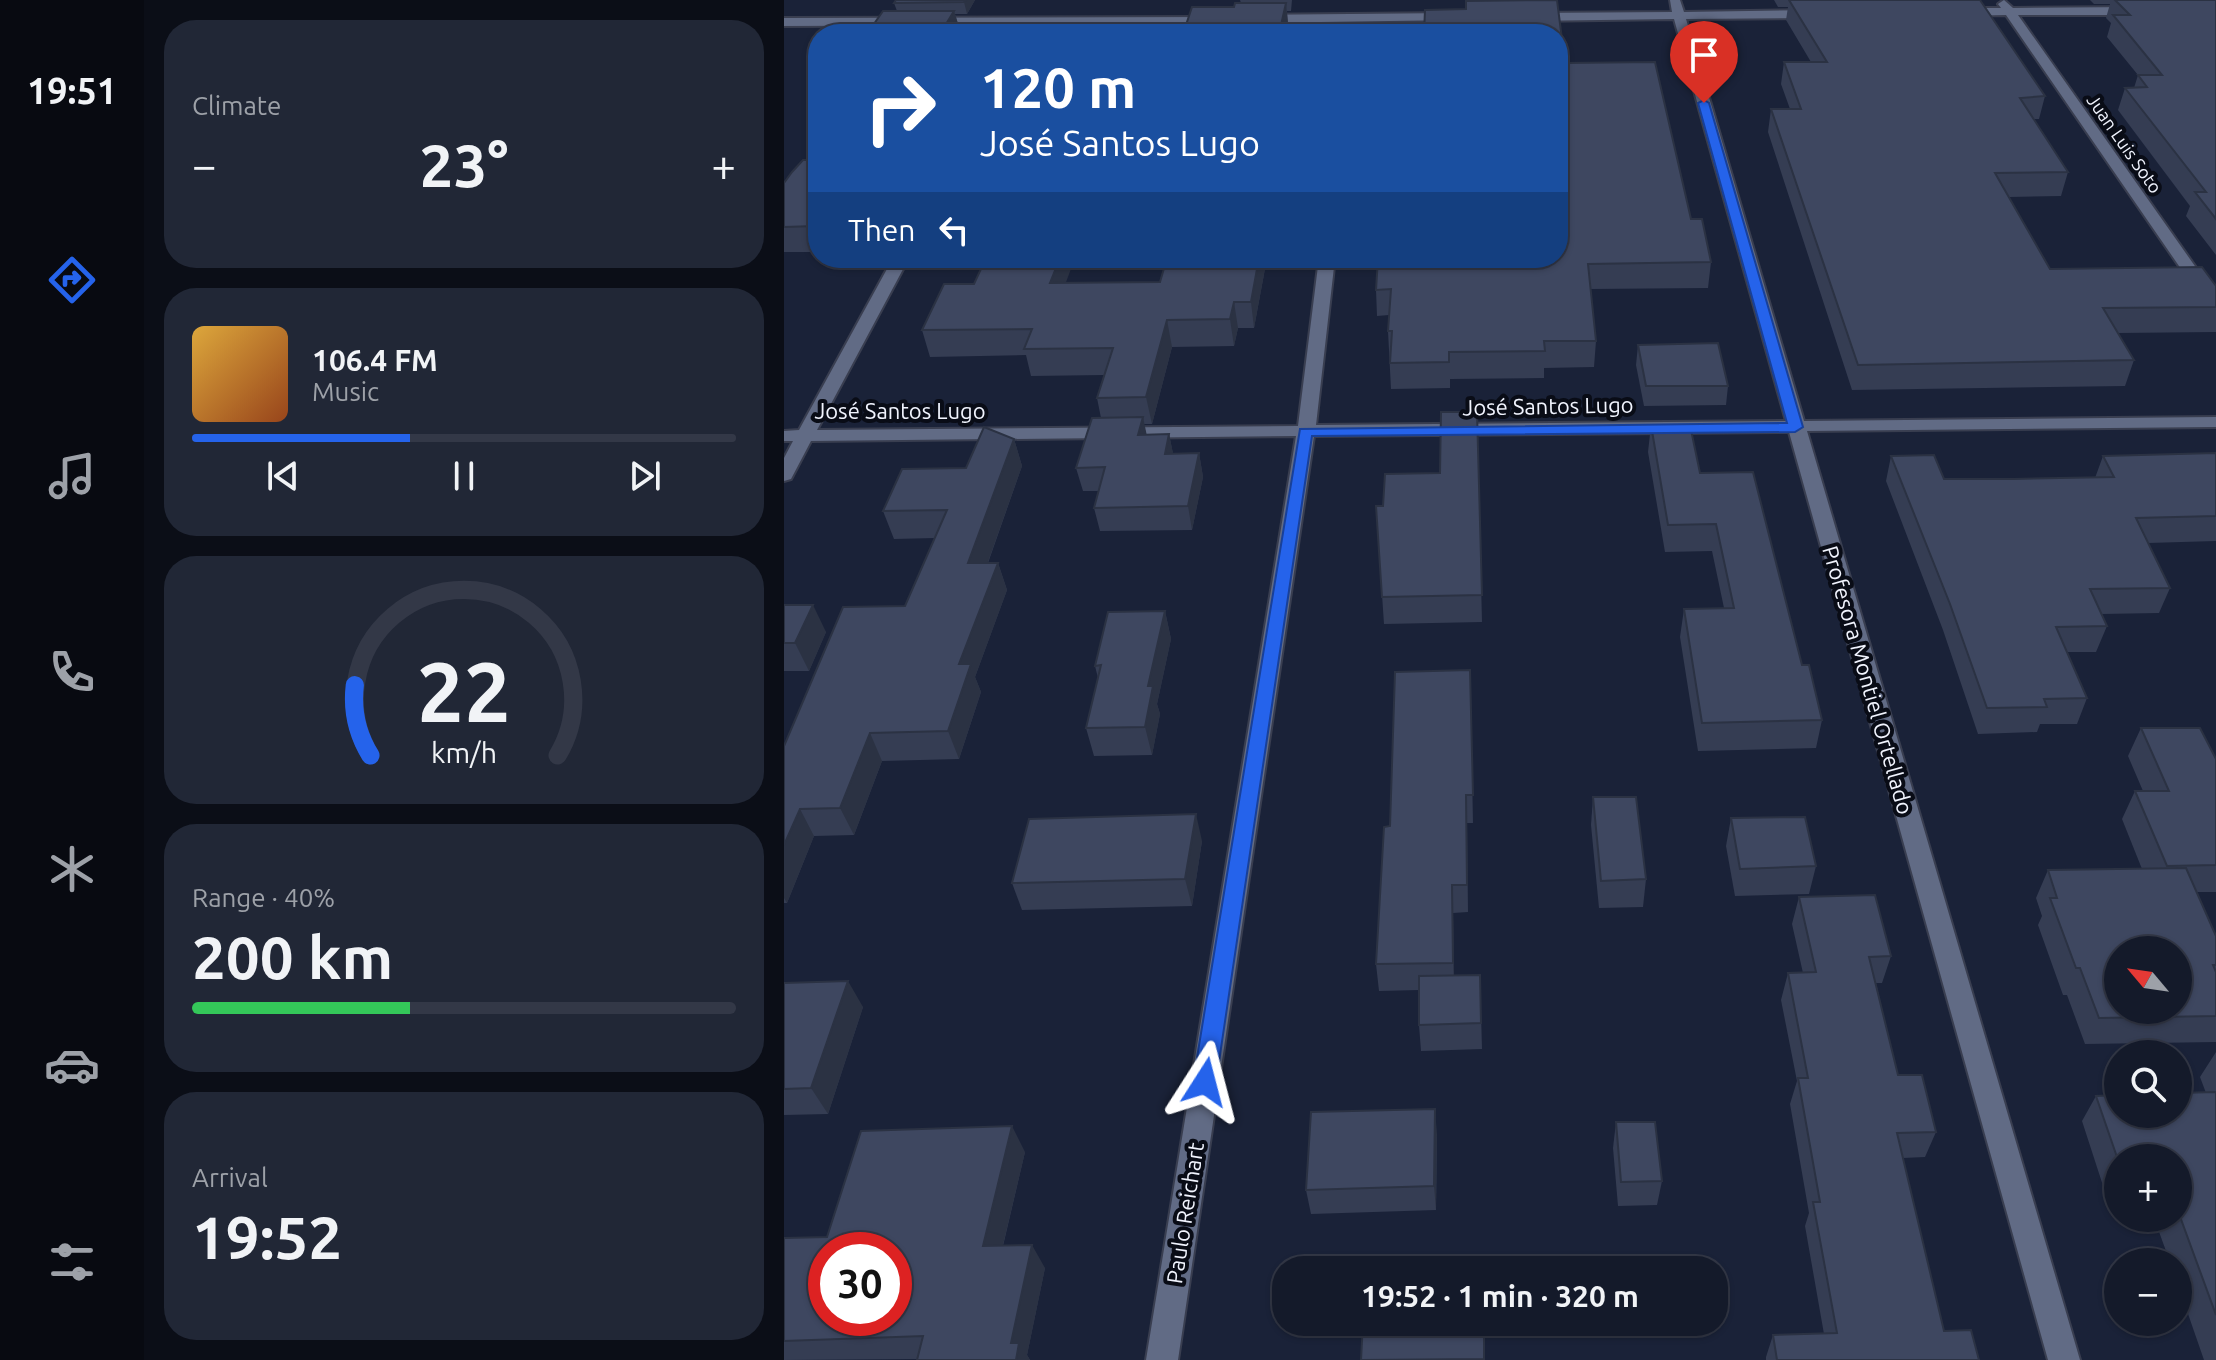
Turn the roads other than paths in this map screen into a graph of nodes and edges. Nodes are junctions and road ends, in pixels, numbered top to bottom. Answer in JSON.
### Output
{"nodes":[{"id":1,"x":1358,"y":0,"type":"edge"},
{"id":2,"x":2006,"y":6,"type":"edge"},
{"id":3,"x":1676,"y":8,"type":"edge"},
{"id":4,"x":2153,"y":11,"type":"edge"},
{"id":5,"x":1947,"y":12,"type":"edge"},
{"id":6,"x":1836,"y":14,"type":"edge"},
{"id":7,"x":1030,"y":16,"type":"junction"},
{"id":8,"x":1463,"y":17,"type":"edge"},
{"id":9,"x":1510,"y":17,"type":"edge"},
{"id":10,"x":1356,"y":18,"type":"junction"},
{"id":11,"x":1231,"y":19,"type":"edge"},
{"id":12,"x":1247,"y":19,"type":"edge"},
{"id":13,"x":784,"y":22,"type":"edge"},
{"id":14,"x":1026,"y":24,"type":"edge"},
{"id":15,"x":1355,"y":24,"type":"edge"},
{"id":16,"x":896,"y":268,"type":"edge"},
{"id":17,"x":1326,"y":268,"type":"edge"},
{"id":18,"x":2216,"y":308,"type":"edge"},
{"id":19,"x":2216,"y":422,"type":"edge"},
{"id":20,"x":1795,"y":427,"type":"junction"},
{"id":21,"x":1306,"y":432,"type":"junction"},
{"id":22,"x":784,"y":436,"type":"edge"},
{"id":23,"x":805,"y":436,"type":"junction"},
{"id":24,"x":784,"y":475,"type":"edge"},
{"id":25,"x":1162,"y":1360,"type":"edge"},
{"id":26,"x":2064,"y":1360,"type":"edge"}],
"edges":[{"from":1,"to":10,"type":"street"},
{"from":2,"to":4,"type":"street"},
{"from":2,"to":5,"type":"street"},
{"from":2,"to":18,"type":"street","name":"Juan Luis Soto"},
{"from":3,"to":6,"type":"street"},
{"from":3,"to":9,"type":"street"},
{"from":3,"to":20,"type":"street","name":"Profesora Montiel Ortellado"},
{"from":7,"to":11,"type":"street"},
{"from":7,"to":13,"type":"street"},
{"from":7,"to":14,"type":"street"},
{"from":8,"to":10,"type":"street"},
{"from":10,"to":12,"type":"street"},
{"from":10,"to":15,"type":"street"},
{"from":16,"to":23,"type":"street"},
{"from":17,"to":21,"type":"street","name":"Paulo Reichart"},
{"from":19,"to":20,"type":"street","name":"José Santos Lugo"},
{"from":20,"to":21,"type":"street","name":"José Santos Lugo"},
{"from":20,"to":26,"type":"street","name":"Profesora Montiel Ortellado"},
{"from":21,"to":23,"type":"street","name":"José Santos Lugo"},
{"from":21,"to":25,"type":"street","name":"Paulo Reichart"},
{"from":22,"to":23,"type":"street","name":"José Santos Lugo"},
{"from":23,"to":24,"type":"street"}]}
